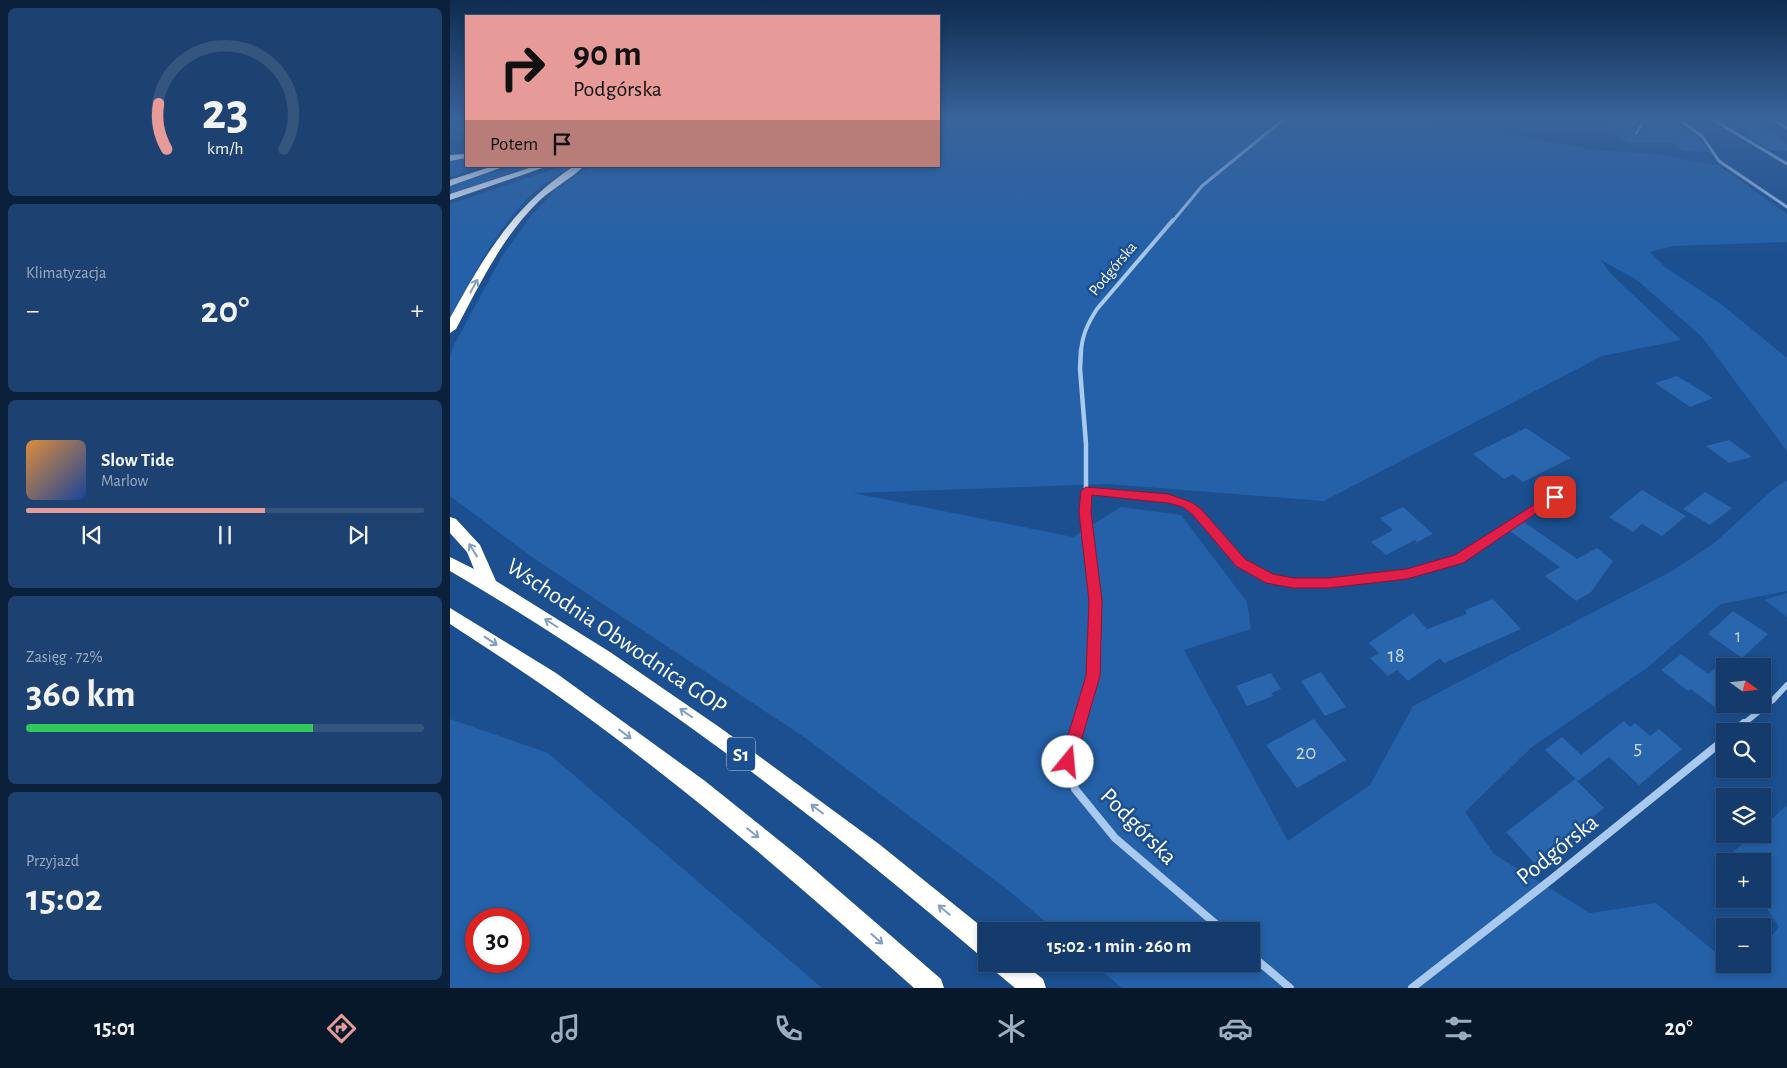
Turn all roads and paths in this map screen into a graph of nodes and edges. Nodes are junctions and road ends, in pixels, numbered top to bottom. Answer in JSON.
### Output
{"nodes":[{"id":1,"x":1227,"y":165,"type":"edge"},
{"id":2,"x":1724,"y":165,"type":"edge"},
{"id":3,"x":499,"y":167,"type":"edge"},
{"id":4,"x":541,"y":167,"type":"edge"},
{"id":5,"x":579,"y":167,"type":"edge"},
{"id":6,"x":450,"y":183,"type":"edge"},
{"id":7,"x":450,"y":198,"type":"edge"},
{"id":8,"x":1787,"y":207,"type":"edge"},
{"id":9,"x":450,"y":329,"type":"edge"},
{"id":10,"x":1571,"y":486,"type":"dead end"},
{"id":11,"x":1086,"y":491,"type":"junction"},
{"id":12,"x":450,"y":522,"type":"edge"},
{"id":13,"x":450,"y":562,"type":"edge"},
{"id":14,"x":488,"y":584,"type":"junction"},
{"id":15,"x":450,"y":615,"type":"edge"},
{"id":16,"x":1787,"y":686,"type":"edge"},
{"id":17,"x":1744,"y":723,"type":"edge"},
{"id":18,"x":1716,"y":746,"type":"edge"},
{"id":19,"x":1213,"y":922,"type":"edge"},
{"id":20,"x":978,"y":939,"type":"edge"},
{"id":21,"x":1260,"y":963,"type":"edge"},
{"id":22,"x":1015,"y":972,"type":"edge"},
{"id":23,"x":932,"y":988,"type":"edge"},
{"id":24,"x":1034,"y":988,"type":"edge"},
{"id":25,"x":1290,"y":988,"type":"edge"},
{"id":26,"x":1412,"y":988,"type":"edge"}],
"edges":[{"from":1,"to":11,"type":"street","name":"Podgórska"},
{"from":2,"to":8,"type":"street"},
{"from":3,"to":6,"type":"highway"},
{"from":4,"to":7,"type":"highway"},
{"from":9,"to":5,"type":"highway","one_way":true},
{"from":10,"to":11,"type":"street"},
{"from":11,"to":19,"type":"street","name":"Podgórska"},
{"from":14,"to":12,"type":"highway","one_way":true},
{"from":13,"to":14,"type":"highway","name":"Wschodnia Obwodnica GOP","number":"S1"},
{"from":20,"to":14,"type":"highway","name":"Wschodnia Obwodnica GOP","number":"S1","one_way":true},
{"from":15,"to":23,"type":"highway","one_way":true},
{"from":16,"to":17,"type":"street"},
{"from":18,"to":26,"type":"street","name":"Podgórska"},
{"from":21,"to":25,"type":"street"},
{"from":22,"to":24,"type":"highway"}]}
